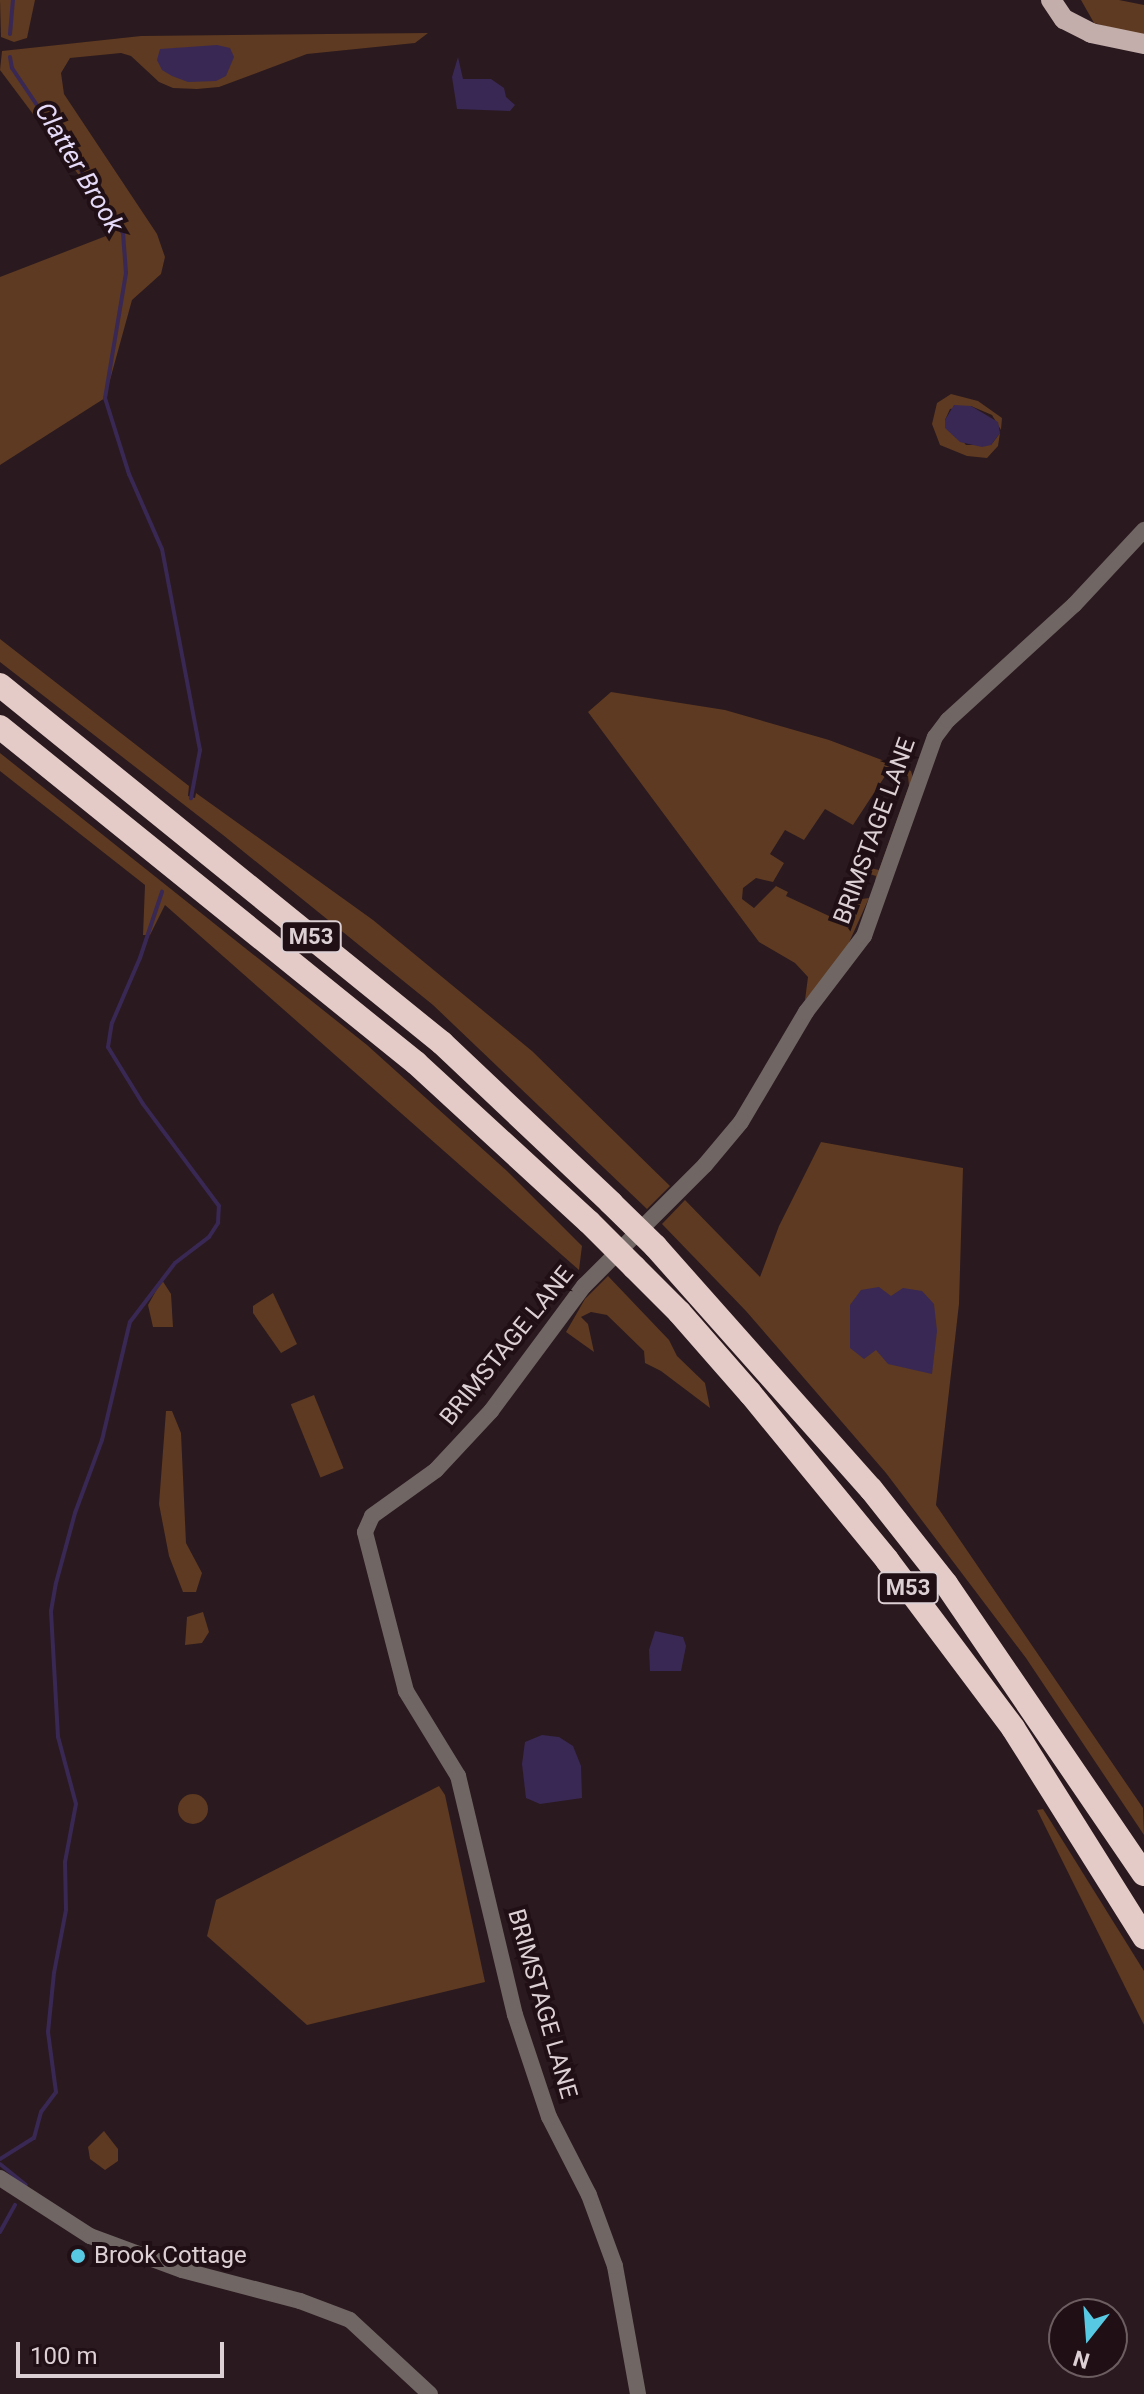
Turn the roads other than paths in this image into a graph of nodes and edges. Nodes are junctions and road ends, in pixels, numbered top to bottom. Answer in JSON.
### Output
{"nodes":[{"id":1,"x":1051,"y":0,"type":"edge"},
{"id":2,"x":1144,"y":44,"type":"edge"},
{"id":3,"x":1144,"y":530,"type":"edge"},
{"id":4,"x":0,"y":685,"type":"edge"},
{"id":5,"x":0,"y":727,"type":"edge"},
{"id":6,"x":1144,"y":1874,"type":"edge"},
{"id":7,"x":1144,"y":1937,"type":"edge"},
{"id":8,"x":0,"y":2178,"type":"edge"},
{"id":9,"x":430,"y":2394,"type":"edge"},
{"id":10,"x":638,"y":2394,"type":"edge"}],
"edges":[{"from":1,"to":2,"type":"main road"},
{"from":3,"to":10,"type":"street","name":"BRIMSTAGE LANE"},
{"from":4,"to":6,"type":"highway","number":"M53","bridge":true},
{"from":5,"to":7,"type":"highway","number":"M53","bridge":true},
{"from":8,"to":9,"type":"street"}]}
